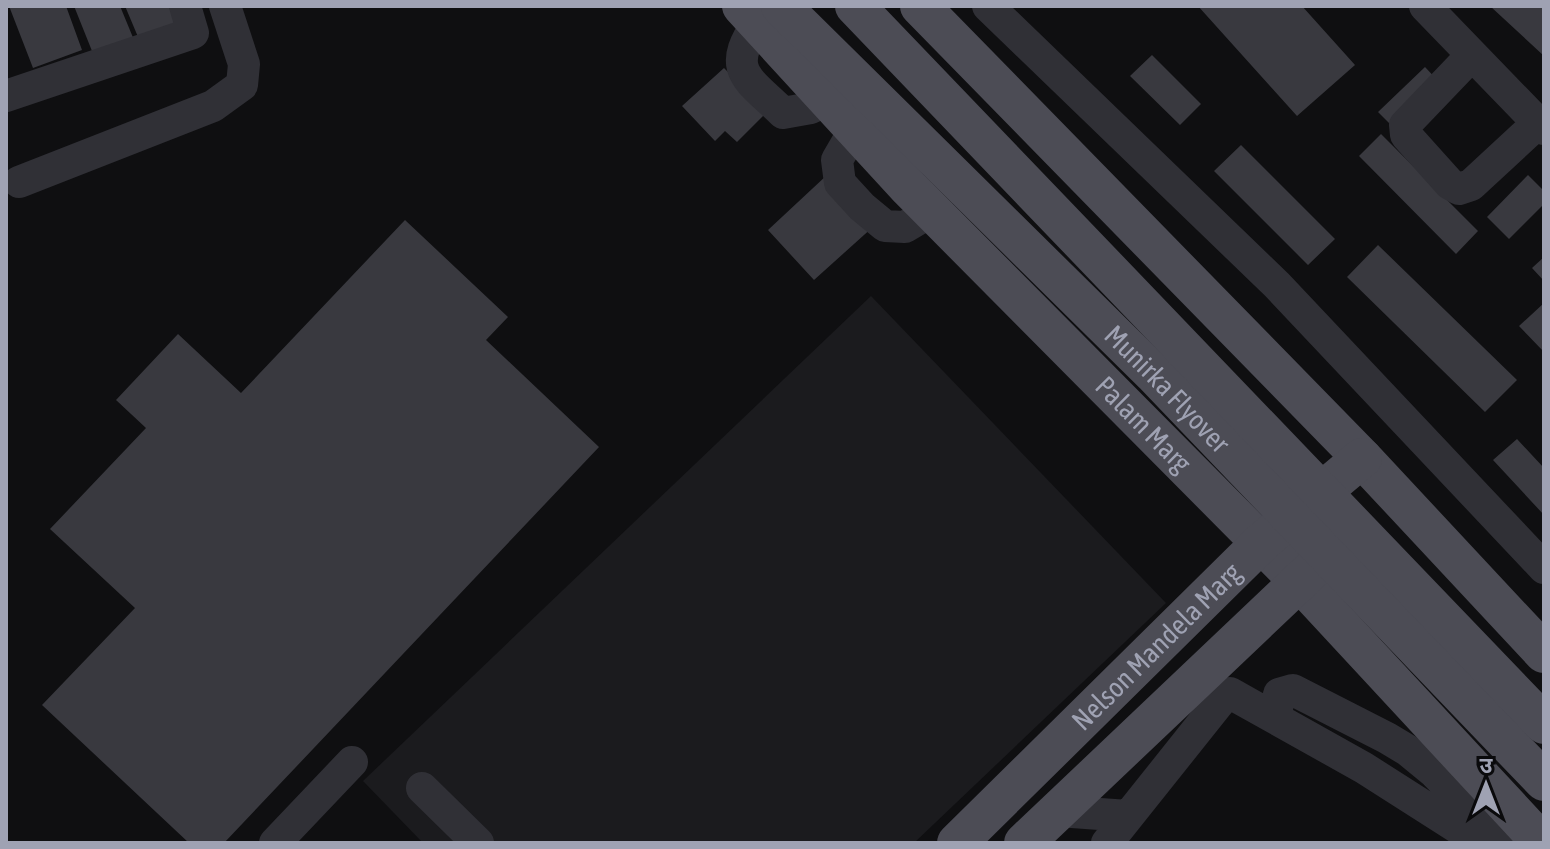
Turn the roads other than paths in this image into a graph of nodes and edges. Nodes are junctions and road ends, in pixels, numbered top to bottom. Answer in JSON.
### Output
{"nodes":[{"id":1,"x":185,"y":6,"type":"edge"},
{"id":2,"x":225,"y":6,"type":"edge"},
{"id":3,"x":855,"y":6,"type":"edge"},
{"id":4,"x":920,"y":6,"type":"edge"},
{"id":5,"x":988,"y":6,"type":"edge"},
{"id":6,"x":1425,"y":6,"type":"edge"},
{"id":7,"x":760,"y":12,"type":"edge"},
{"id":8,"x":1472,"y":55,"type":"junction"},
{"id":9,"x":6,"y":96,"type":"edge"},
{"id":10,"x":1541,"y":126,"type":"edge"},
{"id":11,"x":19,"y":182,"type":"dead end"},
{"id":12,"x":1362,"y":458,"type":"junction"},
{"id":13,"x":1396,"y":497,"type":"junction"},
{"id":14,"x":1262,"y":542,"type":"junction"},
{"id":15,"x":1544,"y":568,"type":"edge"},
{"id":16,"x":1299,"y":581,"type":"junction"},
{"id":17,"x":1544,"y":653,"type":"edge"},
{"id":18,"x":1218,"y":681,"type":"junction"},
{"id":19,"x":1276,"y":717,"type":"junction"},
{"id":20,"x":1544,"y":724,"type":"edge"},
{"id":21,"x":352,"y":762,"type":"dead end"},
{"id":22,"x":1544,"y":781,"type":"edge"},
{"id":23,"x":422,"y":788,"type":"dead end"},
{"id":24,"x":1058,"y":811,"type":"junction"},
{"id":25,"x":1128,"y":816,"type":"junction"},
{"id":26,"x":1469,"y":839,"type":"edge"},
{"id":27,"x":275,"y":843,"type":"edge"},
{"id":28,"x":478,"y":843,"type":"edge"},
{"id":29,"x":957,"y":843,"type":"edge"},
{"id":30,"x":1024,"y":843,"type":"edge"},
{"id":31,"x":1107,"y":843,"type":"edge"},
{"id":32,"x":1503,"y":843,"type":"edge"},
{"id":33,"x":1542,"y":843,"type":"edge"}],
"edges":[{"from":1,"to":9,"type":"street"},
{"from":2,"to":11,"type":"street"},
{"from":3,"to":20,"type":"main road","name":"Munirka Flyover","bridge":true},
{"from":4,"to":12,"type":"main road"},
{"from":5,"to":15,"type":"street"},
{"from":6,"to":8,"type":"street"},
{"from":7,"to":14,"type":"main road","name":"Palam Marg"},
{"from":7,"to":22,"type":"main road","name":"Munirka Flyover","bridge":true},
{"from":8,"to":10,"type":"street"},
{"from":8,"to":10,"type":"street"},
{"from":12,"to":13,"type":"main road"},
{"from":12,"to":14,"type":"main road","name":"Nelson Mandela Marg"},
{"from":13,"to":16,"type":"main road","name":"Nelson Mandela Marg"},
{"from":13,"to":17,"type":"main road"},
{"from":14,"to":16,"type":"main road","name":"Palam Marg"},
{"from":14,"to":29,"type":"main road","name":"Nelson Mandela Marg"},
{"from":16,"to":18,"type":"main road","name":"Nelson Mandela Marg"},
{"from":16,"to":33,"type":"main road","name":"Palam Marg"},
{"from":18,"to":19,"type":"street"},
{"from":18,"to":24,"type":"main road","name":"Nelson Mandela Marg"},
{"from":18,"to":25,"type":"street"},
{"from":19,"to":26,"type":"street"},
{"from":19,"to":32,"type":"street"},
{"from":21,"to":27,"type":"street"},
{"from":23,"to":28,"type":"street"},
{"from":24,"to":25,"type":"street"},
{"from":24,"to":30,"type":"main road","name":"Nelson Mandela Marg"},
{"from":25,"to":31,"type":"street"}]}
